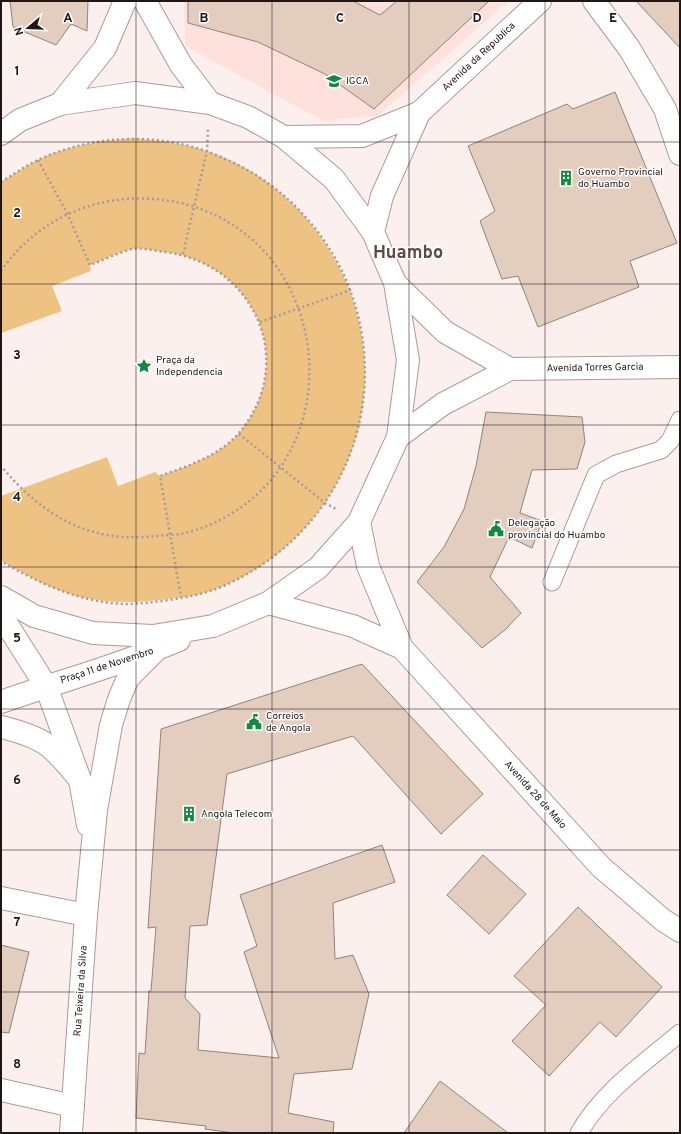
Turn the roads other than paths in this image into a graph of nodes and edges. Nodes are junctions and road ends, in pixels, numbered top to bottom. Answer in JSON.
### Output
{"nodes":[{"id":1,"x":124,"y":1,"type":"edge"},
{"id":2,"x":145,"y":1,"type":"edge"},
{"id":3,"x":540,"y":1,"type":"edge"},
{"id":4,"x":594,"y":1,"type":"edge"},
{"id":5,"x":210,"y":103,"type":"junction"},
{"id":6,"x":60,"y":104,"type":"junction"},
{"id":7,"x":419,"y":113,"type":"junction"},
{"id":8,"x":10,"y":122,"type":"edge"},
{"id":9,"x":1,"y":134,"type":"edge"},
{"id":10,"x":284,"y":137,"type":"junction"},
{"id":11,"x":680,"y":154,"type":"edge"},
{"id":12,"x":373,"y":232,"type":"junction"},
{"id":13,"x":395,"y":283,"type":"junction"},
{"id":14,"x":680,"y":367,"type":"edge"},
{"id":15,"x":510,"y":369,"type":"junction"},
{"id":16,"x":680,"y":420,"type":"edge"},
{"id":17,"x":398,"y":437,"type":"junction"},
{"id":18,"x":359,"y":522,"type":"junction"},
{"id":19,"x":552,"y":582,"type":"dead end"},
{"id":20,"x":1,"y":597,"type":"edge"},
{"id":21,"x":268,"y":603,"type":"junction"},
{"id":22,"x":1,"y":615,"type":"edge"},
{"id":23,"x":213,"y":626,"type":"junction"},
{"id":24,"x":402,"y":648,"type":"junction"},
{"id":25,"x":156,"y":650,"type":"junction"},
{"id":26,"x":46,"y":686,"type":"junction"},
{"id":27,"x":1,"y":702,"type":"edge"},
{"id":28,"x":1,"y":727,"type":"edge"},
{"id":29,"x":80,"y":780,"type":"junction"},
{"id":30,"x":91,"y":848,"type":"junction"},
{"id":31,"x":1,"y":898,"type":"edge"},
{"id":32,"x":86,"y":915,"type":"junction"},
{"id":33,"x":680,"y":931,"type":"edge"},
{"id":34,"x":680,"y":1033,"type":"edge"},
{"id":35,"x":1,"y":1090,"type":"edge"},
{"id":36,"x":73,"y":1106,"type":"junction"},
{"id":37,"x":71,"y":1133,"type":"edge"},
{"id":38,"x":578,"y":1133,"type":"edge"}],
"edges":[{"from":1,"to":6,"type":"main road"},
{"from":2,"to":5,"type":"main road"},
{"from":3,"to":7,"type":"main road","name":"Avenida da Republica"},
{"from":4,"to":11,"type":"main road"},
{"from":5,"to":6,"type":"main road","name":"Praça 11 de Novembro"},
{"from":5,"to":10,"type":"main road","name":"Praça 11 de Novembro"},
{"from":6,"to":8,"type":"main road","name":"Praça 11 de Novembro"},
{"from":7,"to":10,"type":"main road"},
{"from":7,"to":12,"type":"main road"},
{"from":8,"to":9,"type":"main road","name":"Praça 11 de Novembro"},
{"from":10,"to":12,"type":"main road","name":"Praça 11 de Novembro"},
{"from":12,"to":13,"type":"main road","name":"Praça 11 de Novembro"},
{"from":13,"to":15,"type":"main road"},
{"from":13,"to":17,"type":"main road","name":"Praça 11 de Novembro"},
{"from":14,"to":15,"type":"main road","name":"Avenida Torres Garcia"},
{"from":15,"to":17,"type":"main road"},
{"from":16,"to":19,"type":"lane"},
{"from":17,"to":18,"type":"main road","name":"Praça 11 de Novembro"},
{"from":18,"to":21,"type":"main road","name":"Praça 11 de Novembro"},
{"from":18,"to":24,"type":"main road"},
{"from":20,"to":23,"type":"main road","name":"Praça 11 de Novembro"},
{"from":21,"to":23,"type":"main road","name":"Praça 11 de Novembro"},
{"from":21,"to":24,"type":"main road"},
{"from":22,"to":26,"type":"main road","name":"Rua Teixeira da Silva"},
{"from":23,"to":25,"type":"main road","name":"Praça 11 de Novembro"},
{"from":24,"to":33,"type":"main road","name":"Avenida 28 de Maio"},
{"from":25,"to":26,"type":"main road","name":"Praça 11 de Novembro"},
{"from":25,"to":30,"type":"main road","name":"Rua Teixeira da Silva"},
{"from":26,"to":27,"type":"main road","name":"Praça 11 de Novembro"},
{"from":26,"to":29,"type":"main road","name":"Rua Teixeira da Silva"},
{"from":28,"to":29,"type":"main road"},
{"from":29,"to":30,"type":"main road","name":"Rua Teixeira da Silva"},
{"from":30,"to":32,"type":"main road","name":"Rua Teixeira da Silva"},
{"from":31,"to":32,"type":"main road"},
{"from":32,"to":36,"type":"main road","name":"Rua Teixeira da Silva"},
{"from":34,"to":38,"type":"lane"},
{"from":35,"to":36,"type":"main road"},
{"from":36,"to":37,"type":"main road","name":"Rua Teixeira da Silva"}]}
